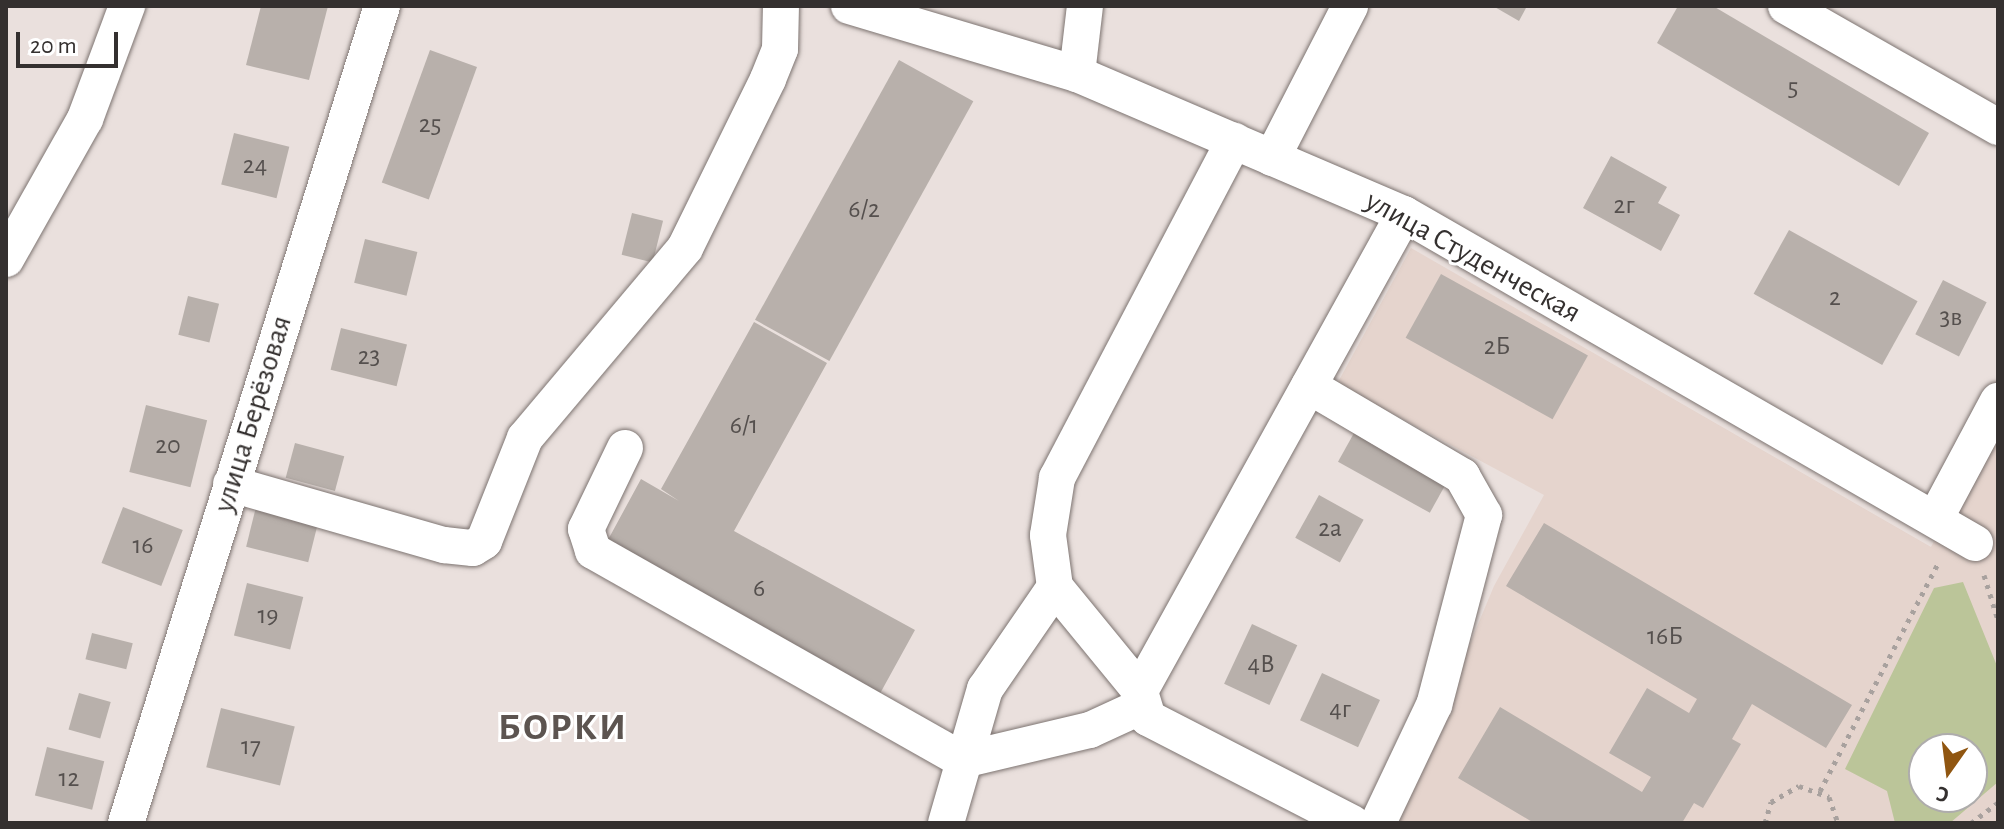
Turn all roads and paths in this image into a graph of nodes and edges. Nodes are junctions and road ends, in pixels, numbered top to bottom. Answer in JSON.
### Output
{"nodes":[{"id":1,"x":127,"y":6,"type":"edge"},
{"id":2,"x":382,"y":6,"type":"edge"},
{"id":3,"x":781,"y":6,"type":"edge"},
{"id":4,"x":849,"y":6,"type":"edge"},
{"id":5,"x":1085,"y":6,"type":"edge"},
{"id":6,"x":1350,"y":6,"type":"edge"},
{"id":7,"x":1786,"y":6,"type":"edge"},
{"id":8,"x":1077,"y":74,"type":"junction"},
{"id":9,"x":1998,"y":127,"type":"edge"},
{"id":10,"x":1234,"y":141,"type":"junction"},
{"id":11,"x":1272,"y":158,"type":"junction"},
{"id":12,"x":1404,"y":214,"type":"junction"},
{"id":13,"x":6,"y":259,"type":"edge"},
{"id":14,"x":1309,"y":386,"type":"junction"},
{"id":15,"x":1998,"y":401,"type":"edge"},
{"id":16,"x":625,"y":448,"type":"dead end"},
{"id":17,"x":231,"y":484,"type":"junction"},
{"id":18,"x":1955,"y":531,"type":"junction"},
{"id":19,"x":1055,"y":587,"type":"junction"},
{"id":20,"x":1998,"y":620,"type":"edge"},
{"id":21,"x":1140,"y":699,"type":"junction"},
{"id":22,"x":963,"y":760,"type":"junction"},
{"id":23,"x":1820,"y":791,"type":"junction"},
{"id":24,"x":1998,"y":803,"type":"edge"},
{"id":25,"x":126,"y":823,"type":"edge"},
{"id":26,"x":946,"y":823,"type":"edge"},
{"id":27,"x":1352,"y":823,"type":"edge"},
{"id":28,"x":1378,"y":823,"type":"edge"},
{"id":29,"x":1765,"y":823,"type":"edge"},
{"id":30,"x":1838,"y":823,"type":"edge"},
{"id":31,"x":1971,"y":823,"type":"edge"}],
"edges":[{"from":1,"to":13,"type":"street"},
{"from":2,"to":17,"type":"street","name":"улица Берёзовая"},
{"from":3,"to":17,"type":"street"},
{"from":4,"to":8,"type":"street","name":"улица Студенческая"},
{"from":5,"to":8,"type":"street"},
{"from":6,"to":11,"type":"street"},
{"from":7,"to":9,"type":"street"},
{"from":8,"to":10,"type":"street","name":"улица Студенческая"},
{"from":10,"to":11,"type":"street","name":"улица Студенческая"},
{"from":10,"to":19,"type":"street"},
{"from":11,"to":12,"type":"street","name":"улица Студенческая"},
{"from":12,"to":14,"type":"street"},
{"from":12,"to":18,"type":"street","name":"улица Студенческая"},
{"from":14,"to":21,"type":"street"},
{"from":14,"to":28,"type":"street"},
{"from":15,"to":18,"type":"street"},
{"from":16,"to":22,"type":"street"},
{"from":17,"to":25,"type":"street","name":"улица Берёзовая"},
{"from":18,"to":20,"type":"path"},
{"from":18,"to":23,"type":"path"},
{"from":19,"to":21,"type":"street"},
{"from":19,"to":22,"type":"street"},
{"from":21,"to":22,"type":"street"},
{"from":21,"to":27,"type":"street"},
{"from":22,"to":26,"type":"street"},
{"from":23,"to":29,"type":"path"},
{"from":23,"to":30,"type":"path"},
{"from":24,"to":31,"type":"path"}]}
